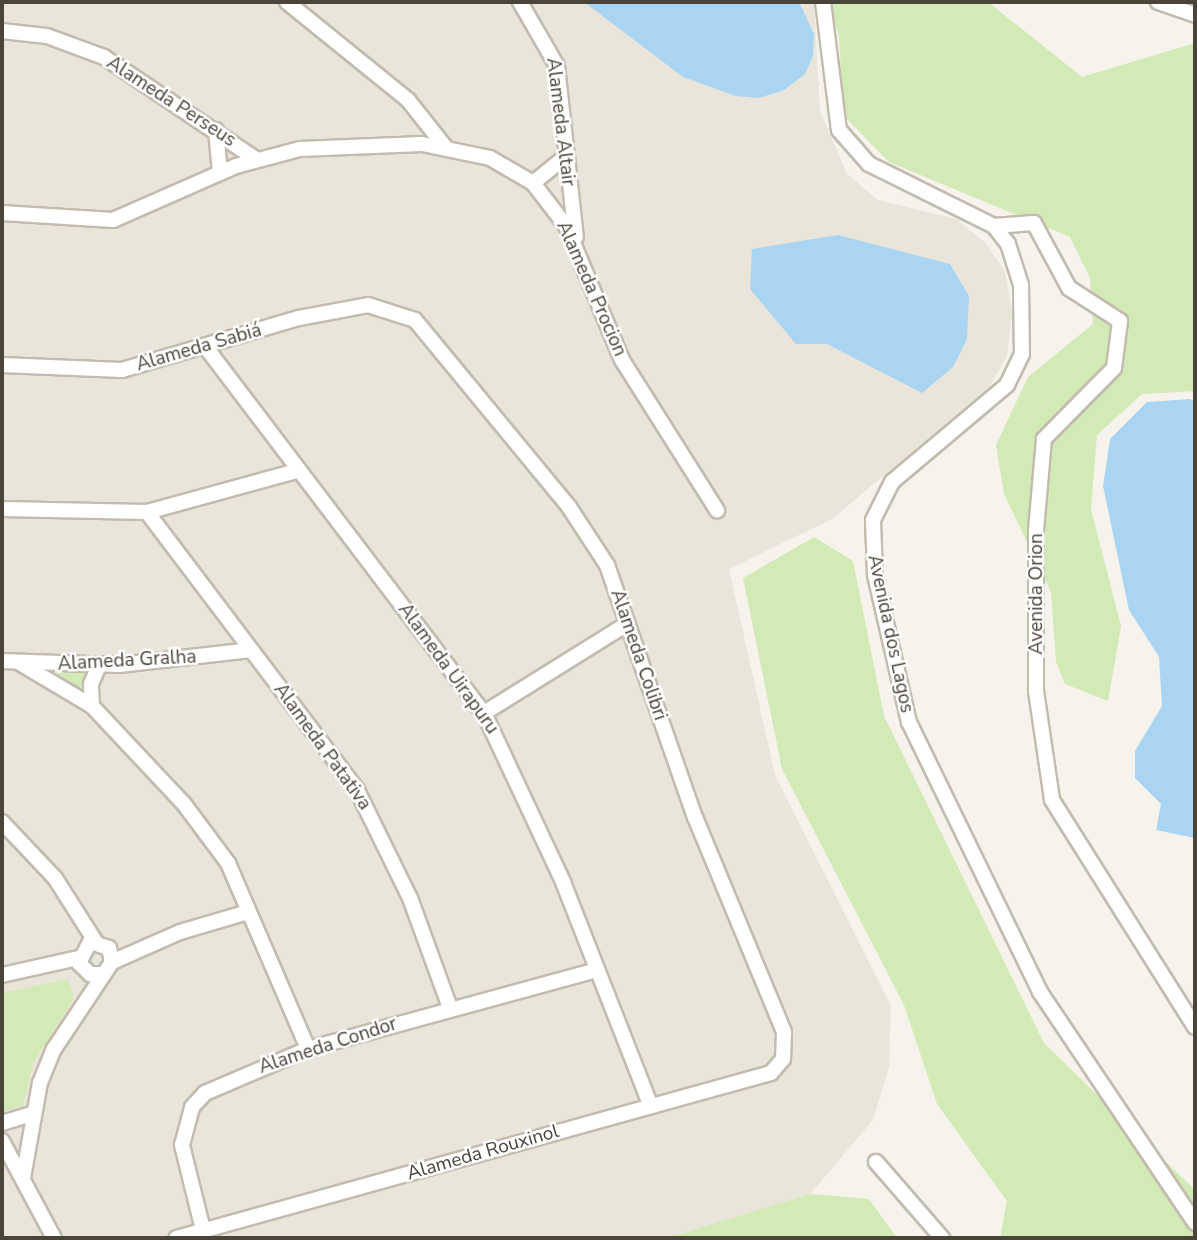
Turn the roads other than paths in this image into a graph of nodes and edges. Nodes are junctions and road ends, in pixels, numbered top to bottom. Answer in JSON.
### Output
{"nodes":[{"id":1,"x":287,"y":2,"type":"edge"},
{"id":2,"x":520,"y":2,"type":"edge"},
{"id":3,"x":823,"y":2,"type":"edge"},
{"id":4,"x":1158,"y":2,"type":"edge"},
{"id":5,"x":1195,"y":16,"type":"edge"},
{"id":6,"x":2,"y":31,"type":"edge"},
{"id":7,"x":216,"y":130,"type":"junction"},
{"id":8,"x":446,"y":148,"type":"junction"},
{"id":9,"x":564,"y":158,"type":"junction"},
{"id":10,"x":256,"y":159,"type":"junction"},
{"id":11,"x":220,"y":173,"type":"junction"},
{"id":12,"x":533,"y":183,"type":"junction"},
{"id":13,"x":2,"y":213,"type":"edge"},
{"id":14,"x":994,"y":226,"type":"junction"},
{"id":15,"x":578,"y":252,"type":"junction"},
{"id":16,"x":393,"y":309,"type":"joint"},
{"id":17,"x":208,"y":350,"type":"junction"},
{"id":18,"x":2,"y":365,"type":"edge"},
{"id":19,"x":297,"y":471,"type":"junction"},
{"id":20,"x":2,"y":509,"type":"edge"},
{"id":21,"x":717,"y":510,"type":"dead end"},
{"id":22,"x":147,"y":512,"type":"junction"},
{"id":23,"x":626,"y":624,"type":"junction"},
{"id":24,"x":251,"y":650,"type":"junction"},
{"id":25,"x":2,"y":661,"type":"edge"},
{"id":26,"x":18,"y":662,"type":"junction"},
{"id":27,"x":99,"y":666,"type":"junction"},
{"id":28,"x":92,"y":706,"type":"junction"},
{"id":29,"x":484,"y":713,"type":"junction"},
{"id":30,"x":2,"y":822,"type":"edge"},
{"id":31,"x":248,"y":912,"type":"junction"},
{"id":32,"x":95,"y":941,"type":"junction"},
{"id":33,"x":78,"y":958,"type":"junction"},
{"id":34,"x":112,"y":962,"type":"junction"},
{"id":35,"x":597,"y":970,"type":"junction"},
{"id":36,"x":101,"y":974,"type":"junction"},
{"id":37,"x":2,"y":975,"type":"edge"},
{"id":38,"x":450,"y":1008,"type":"junction"},
{"id":39,"x":1195,"y":1027,"type":"edge"},
{"id":40,"x":309,"y":1049,"type":"junction"},
{"id":41,"x":783,"y":1059,"type":"joint"},
{"id":42,"x":651,"y":1106,"type":"junction"},
{"id":43,"x":31,"y":1114,"type":"junction"},
{"id":44,"x":2,"y":1123,"type":"edge"},
{"id":45,"x":2,"y":1141,"type":"edge"},
{"id":46,"x":876,"y":1162,"type":"dead end"},
{"id":47,"x":23,"y":1178,"type":"junction"},
{"id":48,"x":1195,"y":1223,"type":"edge"},
{"id":49,"x":203,"y":1230,"type":"junction"},
{"id":50,"x":54,"y":1238,"type":"edge"},
{"id":51,"x":176,"y":1238,"type":"edge"},
{"id":52,"x":942,"y":1238,"type":"edge"}],
"edges":[{"from":1,"to":8,"type":"street"},
{"from":2,"to":9,"type":"street","name":"Alameda Altair"},
{"from":3,"to":14,"type":"street"},
{"from":4,"to":5,"type":"street"},
{"from":6,"to":7,"type":"street","name":"Alameda Perseus"},
{"from":7,"to":10,"type":"street","name":"Alameda Perseus"},
{"from":7,"to":11,"type":"street"},
{"from":8,"to":10,"type":"street","name":"Alameda Procion"},
{"from":8,"to":12,"type":"street","name":"Alameda Procion"},
{"from":9,"to":12,"type":"street"},
{"from":9,"to":15,"type":"street","name":"Alameda Altair"},
{"from":10,"to":11,"type":"street","name":"Alameda Procion"},
{"from":11,"to":13,"type":"street","name":"Alameda Procion"},
{"from":12,"to":15,"type":"street","name":"Alameda Procion"},
{"from":14,"to":39,"type":"street","name":"Avenida Orion"},
{"from":14,"to":48,"type":"street","name":"Avenida dos Lagos"},
{"from":15,"to":21,"type":"street","name":"Alameda Procion"},
{"from":16,"to":17,"type":"street","name":"Alameda Sabiá"},
{"from":16,"to":23,"type":"street","name":"Alameda Colibri"},
{"from":17,"to":18,"type":"street","name":"Alameda Sabiá"},
{"from":17,"to":19,"type":"street","name":"Alameda Uirapuru"},
{"from":19,"to":22,"type":"street"},
{"from":19,"to":29,"type":"street","name":"Alameda Uirapuru"},
{"from":20,"to":22,"type":"street"},
{"from":22,"to":24,"type":"street","name":"Alameda Patativa"},
{"from":23,"to":29,"type":"street"},
{"from":23,"to":41,"type":"street","name":"Alameda Colibri"},
{"from":24,"to":27,"type":"street","name":"Alameda Gralha"},
{"from":24,"to":38,"type":"street","name":"Alameda Patativa"},
{"from":25,"to":26,"type":"street","name":"Alameda Gralha"},
{"from":26,"to":27,"type":"street","name":"Alameda Gralha"},
{"from":26,"to":28,"type":"street"},
{"from":27,"to":28,"type":"street"},
{"from":28,"to":31,"type":"street"},
{"from":29,"to":35,"type":"street","name":"Alameda Uirapuru"},
{"from":30,"to":32,"type":"street"},
{"from":31,"to":34,"type":"street"},
{"from":31,"to":40,"type":"street"},
{"from":32,"to":33,"type":"street"},
{"from":32,"to":34,"type":"street"},
{"from":33,"to":36,"type":"street"},
{"from":33,"to":37,"type":"street"},
{"from":34,"to":36,"type":"street"},
{"from":35,"to":38,"type":"street","name":"Alameda Condor"},
{"from":35,"to":42,"type":"street","name":"Alameda Uirapuru"},
{"from":36,"to":43,"type":"street"},
{"from":38,"to":40,"type":"street","name":"Alameda Condor"},
{"from":40,"to":49,"type":"street","name":"Alameda Condor"},
{"from":41,"to":42,"type":"street","name":"Alameda Rouxinol"},
{"from":42,"to":49,"type":"street","name":"Alameda Rouxinol"},
{"from":43,"to":44,"type":"street"},
{"from":43,"to":47,"type":"street"},
{"from":45,"to":47,"type":"street"},
{"from":46,"to":52,"type":"street"},
{"from":47,"to":50,"type":"street"},
{"from":49,"to":51,"type":"street","name":"Alameda Rouxinol"}]}
